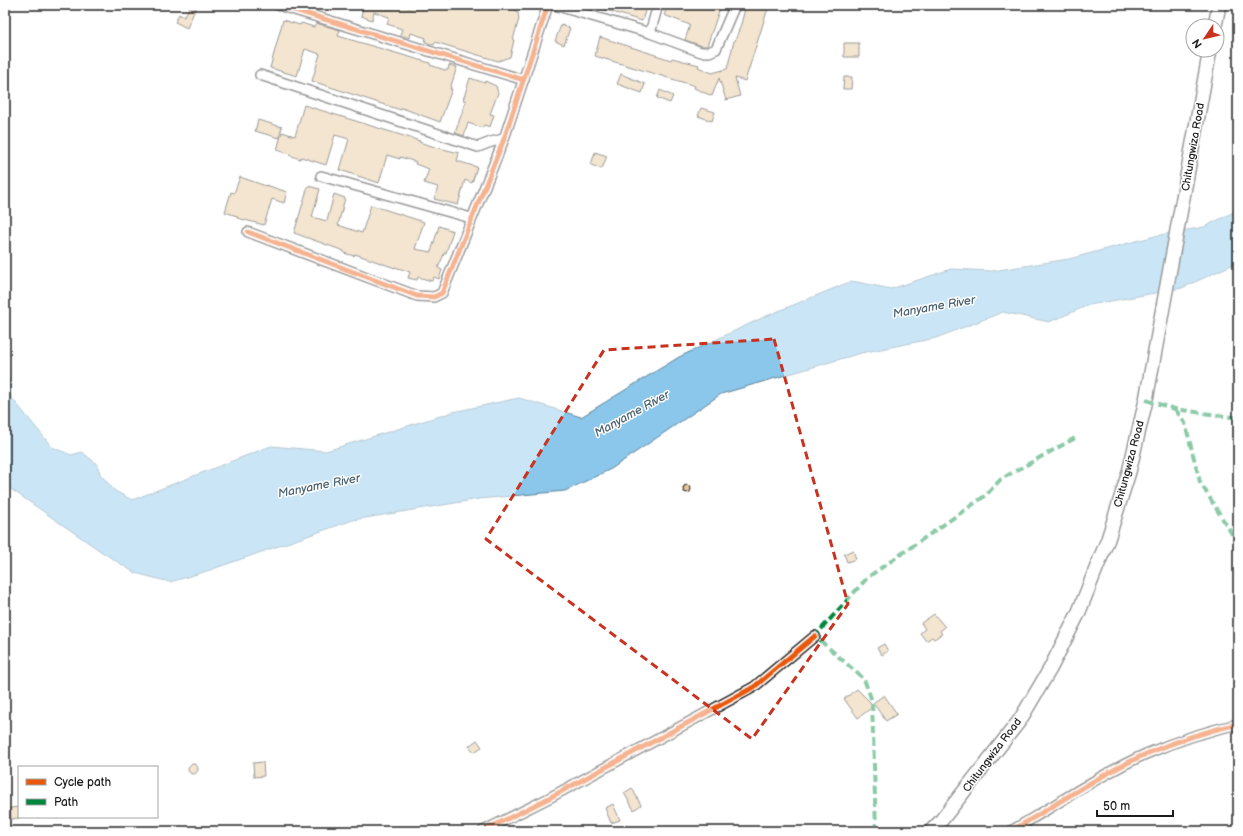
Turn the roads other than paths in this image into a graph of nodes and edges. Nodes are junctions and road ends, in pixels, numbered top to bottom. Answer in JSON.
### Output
{"nodes":[{"id":1,"x":278,"y":5,"type":"edge"},
{"id":2,"x":548,"y":5,"type":"edge"},
{"id":3,"x":554,"y":5,"type":"edge"},
{"id":4,"x":658,"y":5,"type":"edge"},
{"id":5,"x":735,"y":5,"type":"edge"},
{"id":6,"x":1219,"y":5,"type":"edge"},
{"id":7,"x":1217,"y":18,"type":"edge"},
{"id":8,"x":650,"y":33,"type":"junction"},
{"id":9,"x":1209,"y":58,"type":"edge"},
{"id":10,"x":260,"y":75,"type":"dead end"},
{"id":11,"x":524,"y":80,"type":"junction"},
{"id":12,"x":504,"y":139,"type":"junction"},
{"id":13,"x":321,"y":176,"type":"dead end"},
{"id":14,"x":471,"y":218,"type":"junction"},
{"id":15,"x":248,"y":232,"type":"dead end"},
{"id":16,"x":815,"y":636,"type":"dead end"},
{"id":17,"x":1238,"y":724,"type":"edge"},
{"id":18,"x":483,"y":831,"type":"edge"},
{"id":19,"x":931,"y":831,"type":"edge"},
{"id":20,"x":1011,"y":831,"type":"edge"}],
"edges":[{"from":1,"to":11,"type":"street"},
{"from":2,"to":11,"type":"street"},
{"from":3,"to":8,"type":"street"},
{"from":4,"to":8,"type":"street"},
{"from":5,"to":8,"type":"street"},
{"from":6,"to":7,"type":"main road"},
{"from":9,"to":19,"type":"main road","name":"Chitungwiza Road"},
{"from":10,"to":12,"type":"street"},
{"from":11,"to":12,"type":"street"},
{"from":12,"to":14,"type":"street"},
{"from":13,"to":14,"type":"street"},
{"from":14,"to":15,"type":"street"},
{"from":16,"to":18,"type":"street"},
{"from":17,"to":20,"type":"street"}]}
